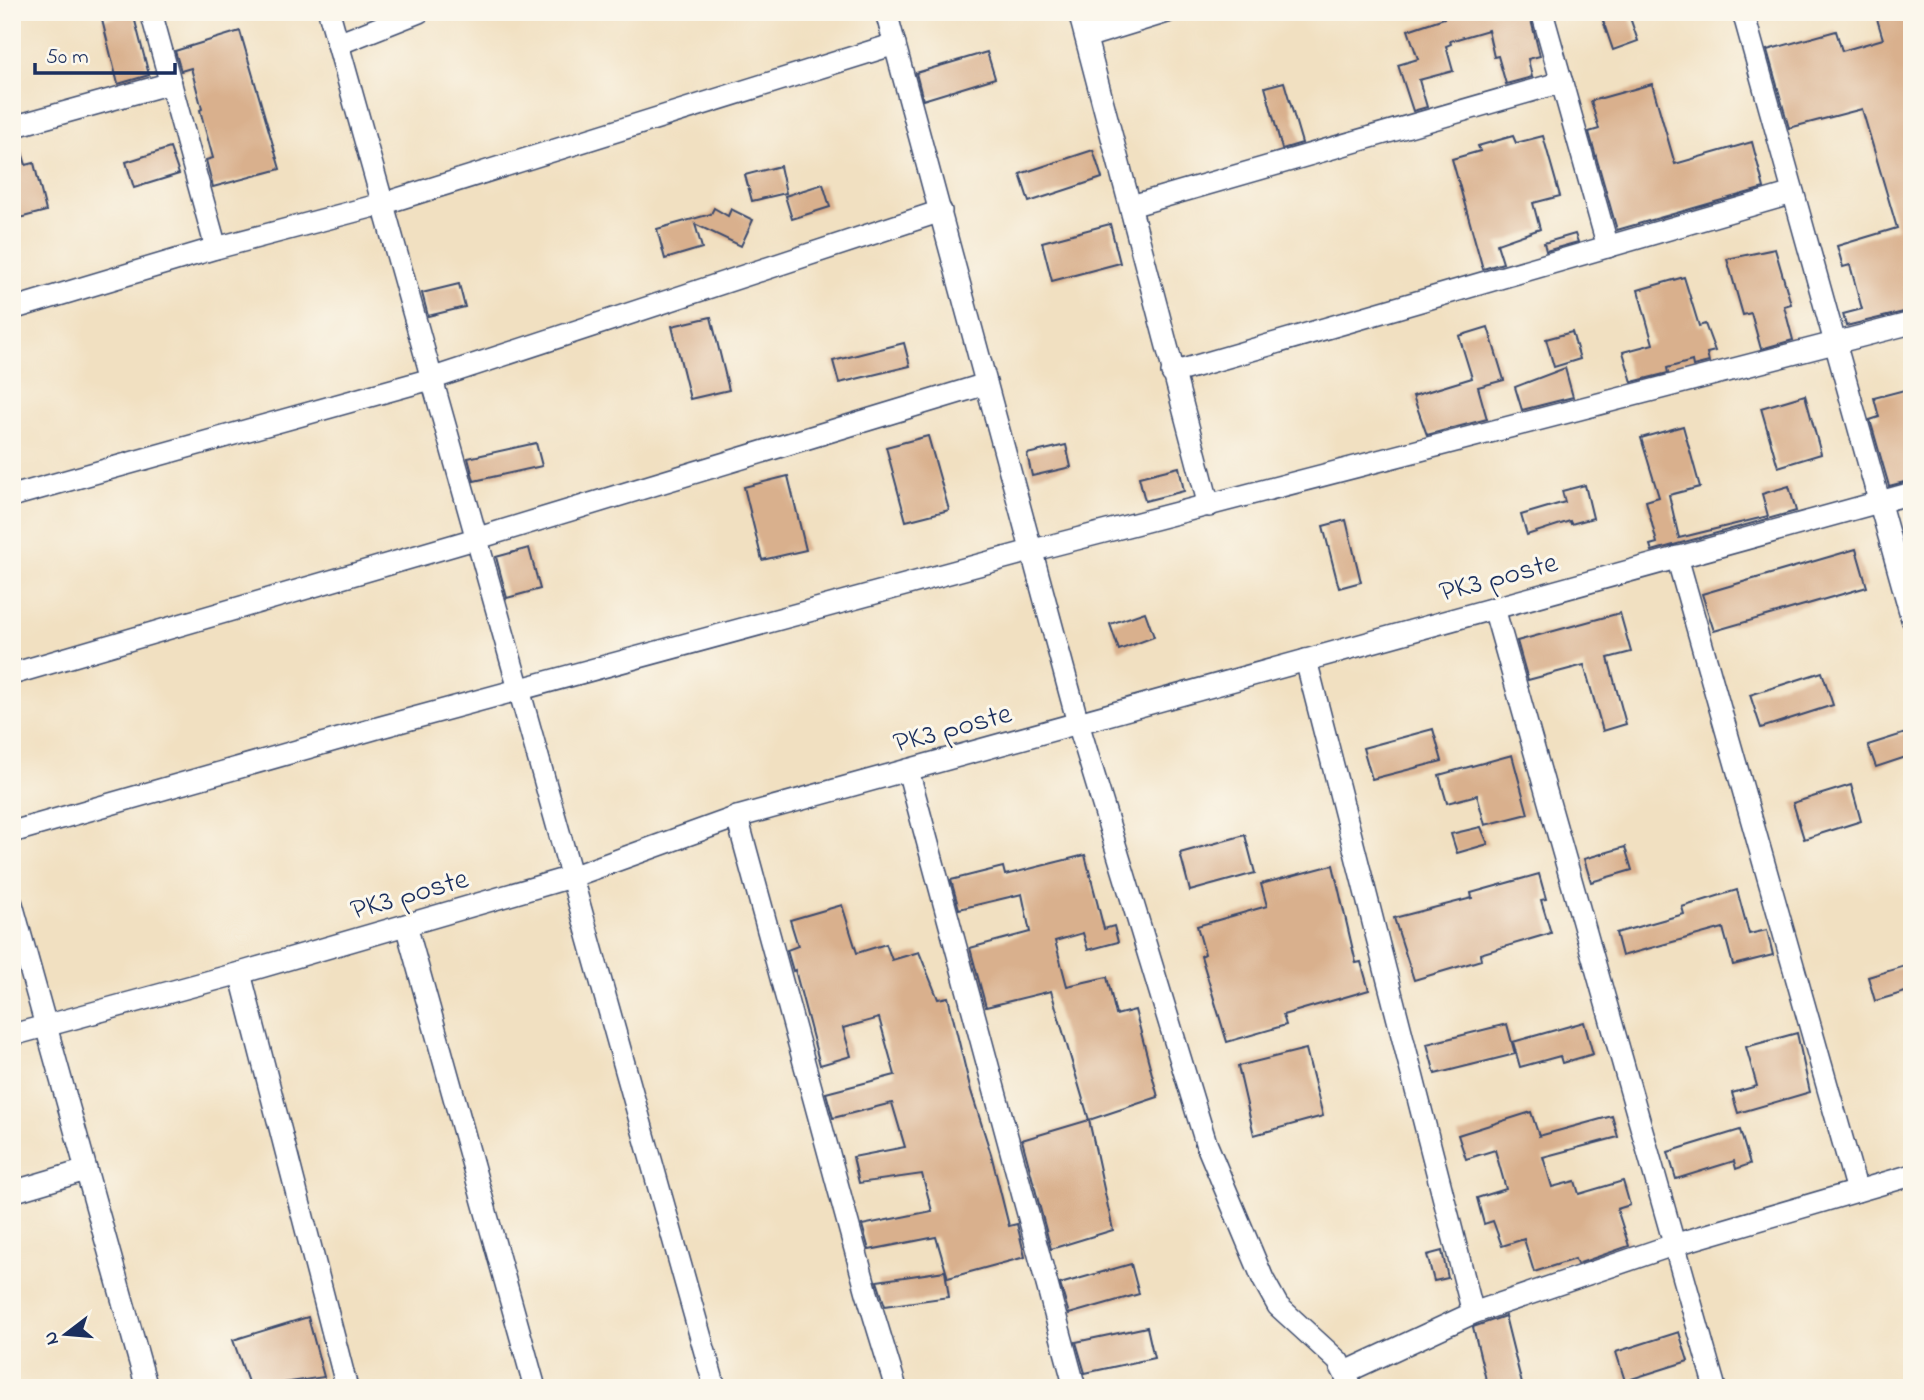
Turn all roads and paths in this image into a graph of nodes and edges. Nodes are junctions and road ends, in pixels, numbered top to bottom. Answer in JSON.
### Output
{"nodes":[{"id":1,"x":151,"y":12,"type":"edge"},
{"id":2,"x":329,"y":12,"type":"edge"},
{"id":3,"x":419,"y":12,"type":"edge"},
{"id":4,"x":886,"y":12,"type":"edge"},
{"id":5,"x":1079,"y":12,"type":"edge"},
{"id":6,"x":1167,"y":12,"type":"edge"},
{"id":7,"x":1542,"y":12,"type":"edge"},
{"id":8,"x":1743,"y":12,"type":"edge"},
{"id":9,"x":1086,"y":37,"type":"junction"},
{"id":10,"x":338,"y":44,"type":"junction"},
{"id":11,"x":895,"y":44,"type":"junction"},
{"id":12,"x":1562,"y":82,"type":"junction"},
{"id":13,"x":171,"y":83,"type":"junction"},
{"id":14,"x":12,"y":127,"type":"edge"},
{"id":15,"x":1793,"y":193,"type":"junction"},
{"id":16,"x":382,"y":204,"type":"junction"},
{"id":17,"x":1131,"y":206,"type":"junction"},
{"id":18,"x":941,"y":211,"type":"junction"},
{"id":19,"x":1608,"y":247,"type":"junction"},
{"id":20,"x":216,"y":248,"type":"junction"},
{"id":21,"x":12,"y":309,"type":"edge"},
{"id":22,"x":1912,"y":323,"type":"edge"},
{"id":23,"x":1835,"y":343,"type":"junction"},
{"id":24,"x":1172,"y":373,"type":"junction"},
{"id":25,"x":431,"y":379,"type":"junction"},
{"id":26,"x":986,"y":384,"type":"junction"},
{"id":27,"x":1912,"y":493,"type":"edge"},
{"id":28,"x":12,"y":496,"type":"edge"},
{"id":29,"x":1879,"y":502,"type":"junction"},
{"id":30,"x":1209,"y":506,"type":"junction"},
{"id":31,"x":475,"y":539,"type":"junction"},
{"id":32,"x":1030,"y":551,"type":"junction"},
{"id":33,"x":1677,"y":557,"type":"junction"},
{"id":34,"x":1494,"y":608,"type":"junction"},
{"id":35,"x":1912,"y":619,"type":"edge"},
{"id":36,"x":1306,"y":660,"type":"junction"},
{"id":37,"x":12,"y":674,"type":"edge"},
{"id":38,"x":517,"y":690,"type":"junction"},
{"id":39,"x":1078,"y":723,"type":"junction"},
{"id":40,"x":908,"y":770,"type":"junction"},
{"id":41,"x":737,"y":817,"type":"junction"},
{"id":42,"x":12,"y":832,"type":"edge"},
{"id":43,"x":571,"y":877,"type":"junction"},
{"id":44,"x":12,"y":904,"type":"edge"},
{"id":45,"x":406,"y":925,"type":"junction"},
{"id":46,"x":240,"y":973,"type":"junction"},
{"id":47,"x":45,"y":1026,"type":"junction"},
{"id":48,"x":12,"y":1035,"type":"edge"},
{"id":49,"x":86,"y":1170,"type":"junction"},
{"id":50,"x":1912,"y":1175,"type":"edge"},
{"id":51,"x":1857,"y":1191,"type":"junction"},
{"id":52,"x":12,"y":1192,"type":"edge"},
{"id":53,"x":1673,"y":1244,"type":"junction"},
{"id":54,"x":1473,"y":1313,"type":"junction"},
{"id":55,"x":1349,"y":1380,"type":"edge"},
{"id":56,"x":147,"y":1388,"type":"edge"},
{"id":57,"x":347,"y":1388,"type":"edge"},
{"id":58,"x":535,"y":1388,"type":"edge"},
{"id":59,"x":715,"y":1388,"type":"edge"},
{"id":60,"x":896,"y":1388,"type":"edge"},
{"id":61,"x":1075,"y":1388,"type":"edge"},
{"id":62,"x":1715,"y":1388,"type":"edge"}],
"edges":[{"from":1,"to":13,"type":"street"},
{"from":2,"to":10,"type":"street"},
{"from":3,"to":10,"type":"street"},
{"from":4,"to":11,"type":"street"},
{"from":5,"to":9,"type":"street"},
{"from":6,"to":9,"type":"street"},
{"from":7,"to":12,"type":"street"},
{"from":8,"to":15,"type":"street"},
{"from":9,"to":17,"type":"street"},
{"from":10,"to":16,"type":"street"},
{"from":11,"to":16,"type":"street"},
{"from":11,"to":18,"type":"street"},
{"from":12,"to":17,"type":"street"},
{"from":12,"to":19,"type":"street"},
{"from":13,"to":14,"type":"street"},
{"from":13,"to":20,"type":"street"},
{"from":15,"to":19,"type":"street"},
{"from":15,"to":23,"type":"street"},
{"from":16,"to":20,"type":"street"},
{"from":16,"to":25,"type":"street"},
{"from":17,"to":24,"type":"street"},
{"from":18,"to":25,"type":"street"},
{"from":18,"to":26,"type":"street"},
{"from":19,"to":24,"type":"street"},
{"from":20,"to":21,"type":"street"},
{"from":22,"to":23,"type":"street"},
{"from":23,"to":29,"type":"street"},
{"from":23,"to":30,"type":"street"},
{"from":24,"to":30,"type":"street"},
{"from":25,"to":28,"type":"street"},
{"from":25,"to":31,"type":"street"},
{"from":26,"to":31,"type":"street"},
{"from":26,"to":32,"type":"street"},
{"from":27,"to":29,"type":"street","name":"PK3 poste"},
{"from":29,"to":33,"type":"street","name":"PK3 poste"},
{"from":29,"to":35,"type":"street"},
{"from":30,"to":32,"type":"street"},
{"from":31,"to":37,"type":"street"},
{"from":31,"to":38,"type":"street"},
{"from":32,"to":38,"type":"street"},
{"from":32,"to":39,"type":"street"},
{"from":33,"to":34,"type":"street","name":"PK3 poste"},
{"from":33,"to":51,"type":"street"},
{"from":34,"to":36,"type":"street","name":"PK3 poste"},
{"from":34,"to":53,"type":"street"},
{"from":36,"to":39,"type":"street","name":"PK3 poste"},
{"from":36,"to":54,"type":"street"},
{"from":38,"to":42,"type":"street"},
{"from":38,"to":43,"type":"street"},
{"from":39,"to":40,"type":"street","name":"PK3 poste"},
{"from":39,"to":55,"type":"street"},
{"from":40,"to":41,"type":"street","name":"PK3 poste"},
{"from":40,"to":61,"type":"street"},
{"from":41,"to":43,"type":"street","name":"PK3 poste"},
{"from":41,"to":60,"type":"street"},
{"from":43,"to":45,"type":"street","name":"PK3 poste"},
{"from":43,"to":59,"type":"street"},
{"from":44,"to":47,"type":"street"},
{"from":45,"to":46,"type":"street","name":"PK3 poste"},
{"from":45,"to":58,"type":"street"},
{"from":46,"to":47,"type":"street","name":"PK3 poste"},
{"from":46,"to":57,"type":"street"},
{"from":47,"to":48,"type":"street","name":"PK3 poste"},
{"from":47,"to":49,"type":"street"},
{"from":49,"to":52,"type":"street"},
{"from":49,"to":56,"type":"street"},
{"from":50,"to":51,"type":"street"},
{"from":51,"to":53,"type":"street"},
{"from":53,"to":54,"type":"street"},
{"from":53,"to":62,"type":"street"},
{"from":54,"to":55,"type":"street"}]}
